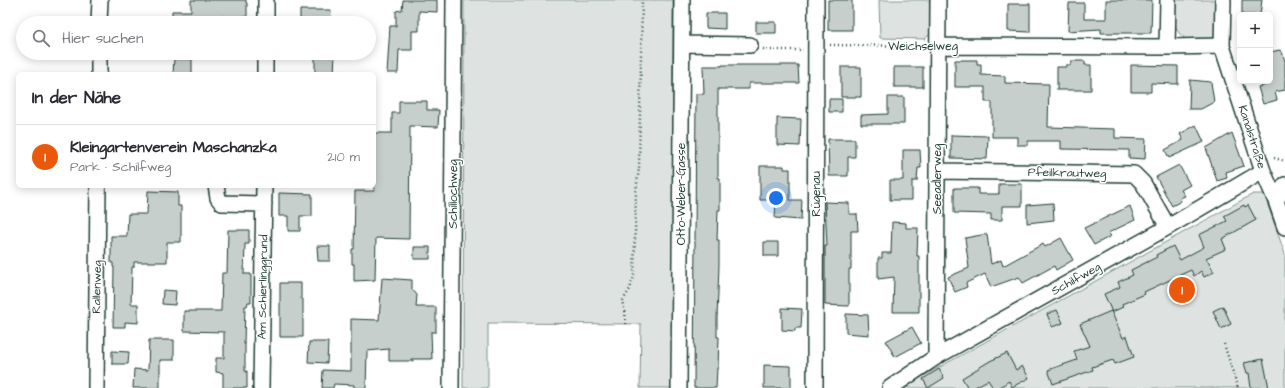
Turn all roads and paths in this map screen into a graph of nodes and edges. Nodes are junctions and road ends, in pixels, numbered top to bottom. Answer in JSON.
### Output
{"nodes":[{"id":1,"x":100,"y":0,"type":"edge"},
{"id":2,"x":266,"y":0,"type":"edge"},
{"id":3,"x":454,"y":0,"type":"edge"},
{"id":4,"x":642,"y":0,"type":"edge"},
{"id":5,"x":682,"y":0,"type":"edge"},
{"id":6,"x":816,"y":0,"type":"edge"},
{"id":7,"x":938,"y":0,"type":"edge"},
{"id":8,"x":1168,"y":0,"type":"edge"},
{"id":9,"x":1223,"y":0,"type":"edge"},
{"id":10,"x":100,"y":16,"type":"edge"},
{"id":11,"x":266,"y":16,"type":"edge"},
{"id":12,"x":682,"y":44,"type":"junction"},
{"id":13,"x":750,"y":45,"type":"joint"},
{"id":14,"x":816,"y":45,"type":"junction"},
{"id":15,"x":937,"y":46,"type":"junction"},
{"id":16,"x":1222,"y":46,"type":"junction"},
{"id":17,"x":1167,"y":47,"type":"junction"},
{"id":18,"x":99,"y":60,"type":"edge"},
{"id":19,"x":265,"y":60,"type":"edge"},
{"id":20,"x":99,"y":72,"type":"edge"},
{"id":21,"x":265,"y":72,"type":"edge"},
{"id":22,"x":938,"y":171,"type":"junction"},
{"id":23,"x":1263,"y":171,"type":"junction"},
{"id":24,"x":1285,"y":185,"type":"edge"},
{"id":25,"x":98,"y":188,"type":"edge"},
{"id":26,"x":216,"y":188,"type":"edge"},
{"id":27,"x":264,"y":188,"type":"edge"},
{"id":28,"x":1276,"y":201,"type":"junction"},
{"id":29,"x":264,"y":204,"type":"junction"},
{"id":30,"x":1168,"y":227,"type":"junction"},
{"id":31,"x":1285,"y":227,"type":"edge"},
{"id":32,"x":626,"y":324,"type":"dead end"},
{"id":33,"x":1224,"y":344,"type":"dead end"},
{"id":34,"x":936,"y":357,"type":"junction"},
{"id":35,"x":96,"y":388,"type":"edge"},
{"id":36,"x":261,"y":388,"type":"edge"},
{"id":37,"x":451,"y":388,"type":"edge"},
{"id":38,"x":679,"y":388,"type":"edge"},
{"id":39,"x":815,"y":388,"type":"edge"},
{"id":40,"x":890,"y":388,"type":"edge"},
{"id":41,"x":1238,"y":388,"type":"edge"}],
"edges":[{"from":1,"to":10,"type":"street"},
{"from":2,"to":11,"type":"street"},
{"from":3,"to":37,"type":"street","name":"Schillochweg"},
{"from":4,"to":32,"type":"path"},
{"from":5,"to":12,"type":"street","name":"Otto-Weber-Gasse"},
{"from":6,"to":14,"type":"street","name":"Rügenau"},
{"from":7,"to":15,"type":"street","name":"Seeadlerweg"},
{"from":8,"to":17,"type":"street"},
{"from":9,"to":16,"type":"street","name":"Kanalstraße"},
{"from":12,"to":13,"type":"street"},
{"from":12,"to":38,"type":"street","name":"Otto-Weber-Gasse"},
{"from":13,"to":14,"type":"path","name":"Weichselweg"},
{"from":14,"to":15,"type":"path","name":"Weichselweg"},
{"from":14,"to":39,"type":"street","name":"Rügenau"},
{"from":15,"to":17,"type":"street","name":"Weichselweg"},
{"from":15,"to":22,"type":"street","name":"Seeadlerweg"},
{"from":16,"to":17,"type":"street","name":"Weichselweg"},
{"from":16,"to":23,"type":"street","name":"Kanalstraße"},
{"from":18,"to":20,"type":"street"},
{"from":19,"to":21,"type":"street"},
{"from":22,"to":30,"type":"street","name":"Pfeilkrautweg"},
{"from":22,"to":34,"type":"street","name":"Seeadlerweg"},
{"from":23,"to":28,"type":"street","name":"Kanalstraße"},
{"from":23,"to":30,"type":"street","name":"Schilfweg"},
{"from":24,"to":28,"type":"street"},
{"from":25,"to":35,"type":"street","name":"Rallenweg"},
{"from":26,"to":29,"type":"street"},
{"from":27,"to":29,"type":"street","name":"Am Schierlinggrund"},
{"from":28,"to":31,"type":"street","name":"Kanalstraße"},
{"from":29,"to":36,"type":"street","name":"Am Schierlinggrund"},
{"from":30,"to":34,"type":"street","name":"Schilfweg"},
{"from":33,"to":41,"type":"path"},
{"from":34,"to":40,"type":"street","name":"Schilfweg"}]}
